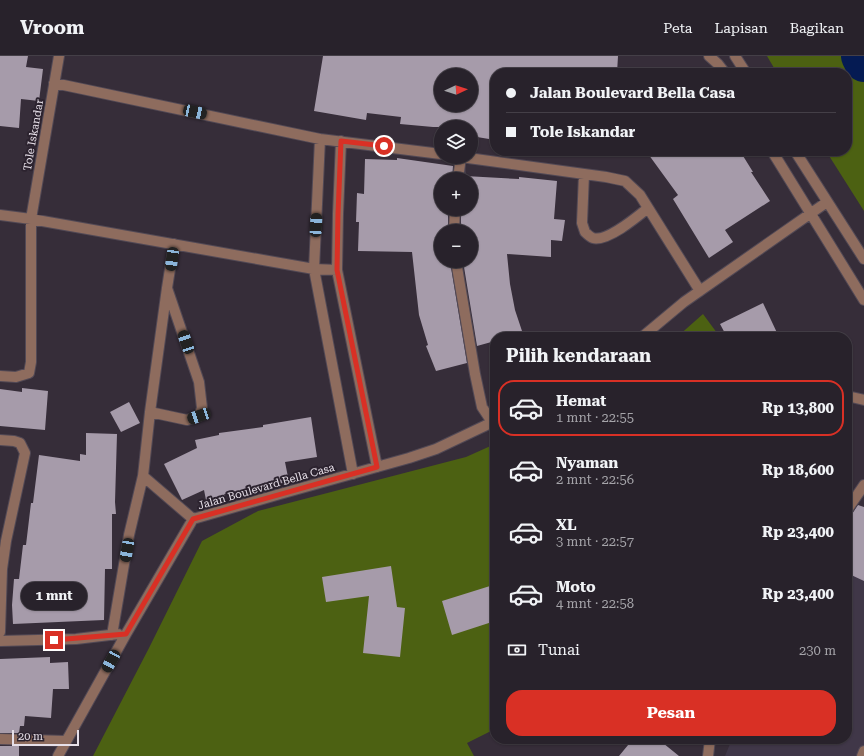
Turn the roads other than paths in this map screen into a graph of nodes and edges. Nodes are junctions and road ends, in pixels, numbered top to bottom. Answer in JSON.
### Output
{"nodes":[{"id":1,"x":59,"y":56,"type":"edge"},
{"id":2,"x":709,"y":56,"type":"edge"},
{"id":3,"x":735,"y":56,"type":"edge"},
{"id":4,"x":721,"y":68,"type":"edge"},
{"id":5,"x":743,"y":68,"type":"edge"},
{"id":6,"x":54,"y":83,"type":"junction"},
{"id":7,"x":320,"y":138,"type":"junction"},
{"id":8,"x":341,"y":141,"type":"junction"},
{"id":9,"x":434,"y":153,"type":"edge"},
{"id":10,"x":775,"y":156,"type":"edge"},
{"id":11,"x":798,"y":156,"type":"edge"},
{"id":12,"x":478,"y":159,"type":"edge"},
{"id":13,"x":584,"y":174,"type":"junction"},
{"id":14,"x":827,"y":202,"type":"junction"},
{"id":15,"x":648,"y":208,"type":"junction"},
{"id":16,"x":810,"y":214,"type":"junction"},
{"id":17,"x":0,"y":215,"type":"edge"},
{"id":18,"x":31,"y":219,"type":"junction"},
{"id":19,"x":174,"y":244,"type":"junction"},
{"id":20,"x":864,"y":259,"type":"edge"},
{"id":21,"x":314,"y":268,"type":"junction"},
{"id":22,"x":457,"y":268,"type":"edge"},
{"id":23,"x":337,"y":270,"type":"junction"},
{"id":24,"x":167,"y":288,"type":"junction"},
{"id":25,"x":700,"y":291,"type":"junction"},
{"id":26,"x":864,"y":300,"type":"edge"},
{"id":27,"x":648,"y":332,"type":"edge"},
{"id":28,"x":0,"y":376,"type":"edge"},
{"id":29,"x":852,"y":397,"type":"edge"},
{"id":30,"x":864,"y":400,"type":"edge"},
{"id":31,"x":150,"y":412,"type":"junction"},
{"id":32,"x":490,"y":417,"type":"edge"},
{"id":33,"x":490,"y":424,"type":"edge"},
{"id":34,"x":0,"y":440,"type":"edge"},
{"id":35,"x":377,"y":467,"type":"junction"},
{"id":36,"x":354,"y":474,"type":"junction"},
{"id":37,"x":143,"y":476,"type":"junction"},
{"id":38,"x":864,"y":485,"type":"edge"},
{"id":39,"x":852,"y":503,"type":"edge"},
{"id":40,"x":193,"y":519,"type":"junction"},
{"id":41,"x":3,"y":541,"type":"edge"},
{"id":42,"x":0,"y":632,"type":"edge"},
{"id":43,"x":126,"y":634,"type":"junction"},
{"id":44,"x":112,"y":635,"type":"junction"},
{"id":45,"x":0,"y":641,"type":"edge"},
{"id":46,"x":0,"y":739,"type":"edge"},
{"id":47,"x":66,"y":741,"type":"junction"},
{"id":48,"x":709,"y":744,"type":"edge"},
{"id":49,"x":864,"y":751,"type":"edge"},
{"id":50,"x":58,"y":756,"type":"edge"},
{"id":51,"x":708,"y":756,"type":"edge"},
{"id":52,"x":862,"y":756,"type":"edge"}],
"edges":[{"from":1,"to":6,"type":"street","name":"Tole Iskandar"},
{"from":2,"to":4,"type":"street"},
{"from":3,"to":5,"type":"street"},
{"from":6,"to":7,"type":"street"},
{"from":6,"to":18,"type":"street","name":"Tole Iskandar"},
{"from":7,"to":8,"type":"street"},
{"from":7,"to":21,"type":"street"},
{"from":8,"to":9,"type":"street"},
{"from":8,"to":23,"type":"street"},
{"from":10,"to":16,"type":"street"},
{"from":11,"to":14,"type":"street"},
{"from":12,"to":13,"type":"street"},
{"from":13,"to":15,"type":"street"},
{"from":13,"to":15,"type":"street"},
{"from":14,"to":16,"type":"street"},
{"from":14,"to":20,"type":"street"},
{"from":15,"to":25,"type":"street"},
{"from":16,"to":25,"type":"street"},
{"from":16,"to":26,"type":"street"},
{"from":17,"to":18,"type":"street"},
{"from":18,"to":19,"type":"street"},
{"from":18,"to":28,"type":"street","name":"Tole Iskandar"},
{"from":19,"to":21,"type":"street"},
{"from":19,"to":24,"type":"street"},
{"from":21,"to":23,"type":"street"},
{"from":21,"to":36,"type":"street"},
{"from":22,"to":32,"type":"street","name":"Jalan Boulevard Bella Casa"},
{"from":23,"to":35,"type":"street"},
{"from":24,"to":31,"type":"street"},
{"from":24,"to":31,"type":"street"},
{"from":25,"to":27,"type":"street"},
{"from":29,"to":30,"type":"street"},
{"from":31,"to":37,"type":"street"},
{"from":33,"to":35,"type":"street","name":"Jalan Boulevard Bella Casa"},
{"from":34,"to":41,"type":"street"},
{"from":35,"to":36,"type":"street","name":"Jalan Boulevard Bella Casa"},
{"from":36,"to":40,"type":"street","name":"Jalan Boulevard Bella Casa"},
{"from":37,"to":40,"type":"street"},
{"from":37,"to":44,"type":"street"},
{"from":38,"to":39,"type":"street"},
{"from":40,"to":43,"type":"street","name":"Jalan Boulevard Bella Casa"},
{"from":41,"to":42,"type":"street"},
{"from":43,"to":44,"type":"street"},
{"from":43,"to":47,"type":"street","name":"Jalan Boulevard Bella Casa"},
{"from":44,"to":45,"type":"street"},
{"from":46,"to":47,"type":"street"},
{"from":47,"to":50,"type":"street","name":"Jalan Boulevard Bella Casa"},
{"from":48,"to":51,"type":"street"},
{"from":49,"to":52,"type":"street"}]}
